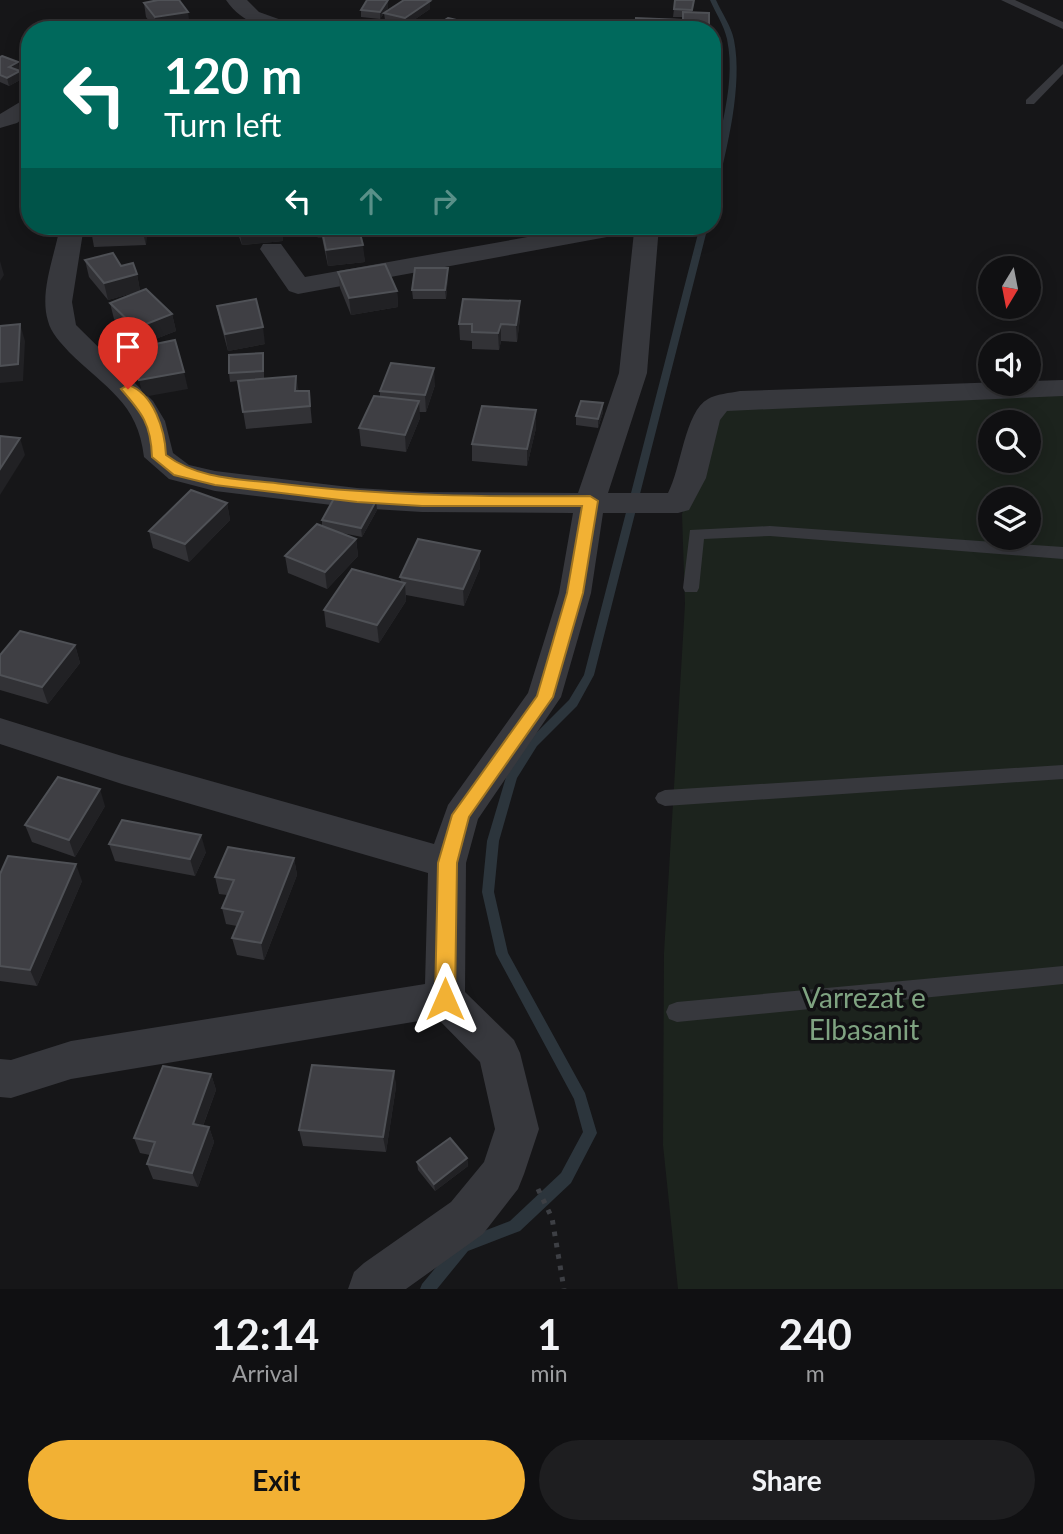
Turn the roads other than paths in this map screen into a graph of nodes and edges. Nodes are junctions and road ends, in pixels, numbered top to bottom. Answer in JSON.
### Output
{"nodes":[{"id":1,"x":236,"y":0,"type":"edge"},
{"id":2,"x":1006,"y":0,"type":"edge"},
{"id":3,"x":266,"y":21,"type":"edge"},
{"id":4,"x":1063,"y":26,"type":"edge"},
{"id":5,"x":1063,"y":68,"type":"edge"},
{"id":6,"x":1030,"y":102,"type":"dead end"},
{"id":7,"x":21,"y":108,"type":"edge"},
{"id":8,"x":0,"y":121,"type":"edge"},
{"id":9,"x":71,"y":235,"type":"edge"},
{"id":10,"x":578,"y":235,"type":"edge"},
{"id":11,"x":646,"y":235,"type":"edge"},
{"id":12,"x":272,"y":249,"type":"dead end"},
{"id":13,"x":1063,"y":388,"type":"edge"},
{"id":14,"x":602,"y":501,"type":"junction"},
{"id":15,"x":651,"y":505,"type":"joint"},
{"id":16,"x":1063,"y":553,"type":"edge"},
{"id":17,"x":691,"y":588,"type":"dead end"},
{"id":18,"x":0,"y":731,"type":"edge"},
{"id":19,"x":1063,"y":772,"type":"edge"},
{"id":20,"x":664,"y":798,"type":"dead end"},
{"id":21,"x":447,"y":863,"type":"junction"},
{"id":22,"x":1063,"y":975,"type":"edge"},
{"id":23,"x":445,"y":999,"type":"junction"},
{"id":24,"x":677,"y":1012,"type":"dead end"},
{"id":25,"x":0,"y":1078,"type":"edge"},
{"id":26,"x":371,"y":1289,"type":"edge"}],
"edges":[{"from":1,"to":3,"type":"street"},
{"from":2,"to":4,"type":"lane"},
{"from":5,"to":6,"type":"lane"},
{"from":7,"to":8,"type":"street"},
{"from":9,"to":14,"type":"street"},
{"from":10,"to":12,"type":"street"},
{"from":11,"to":14,"type":"street"},
{"from":13,"to":15,"type":"street"},
{"from":14,"to":15,"type":"street"},
{"from":14,"to":21,"type":"street"},
{"from":16,"to":17,"type":"lane"},
{"from":18,"to":21,"type":"street"},
{"from":19,"to":20,"type":"lane"},
{"from":21,"to":23,"type":"street"},
{"from":22,"to":24,"type":"lane"},
{"from":23,"to":25,"type":"street"},
{"from":23,"to":26,"type":"street"}]}
